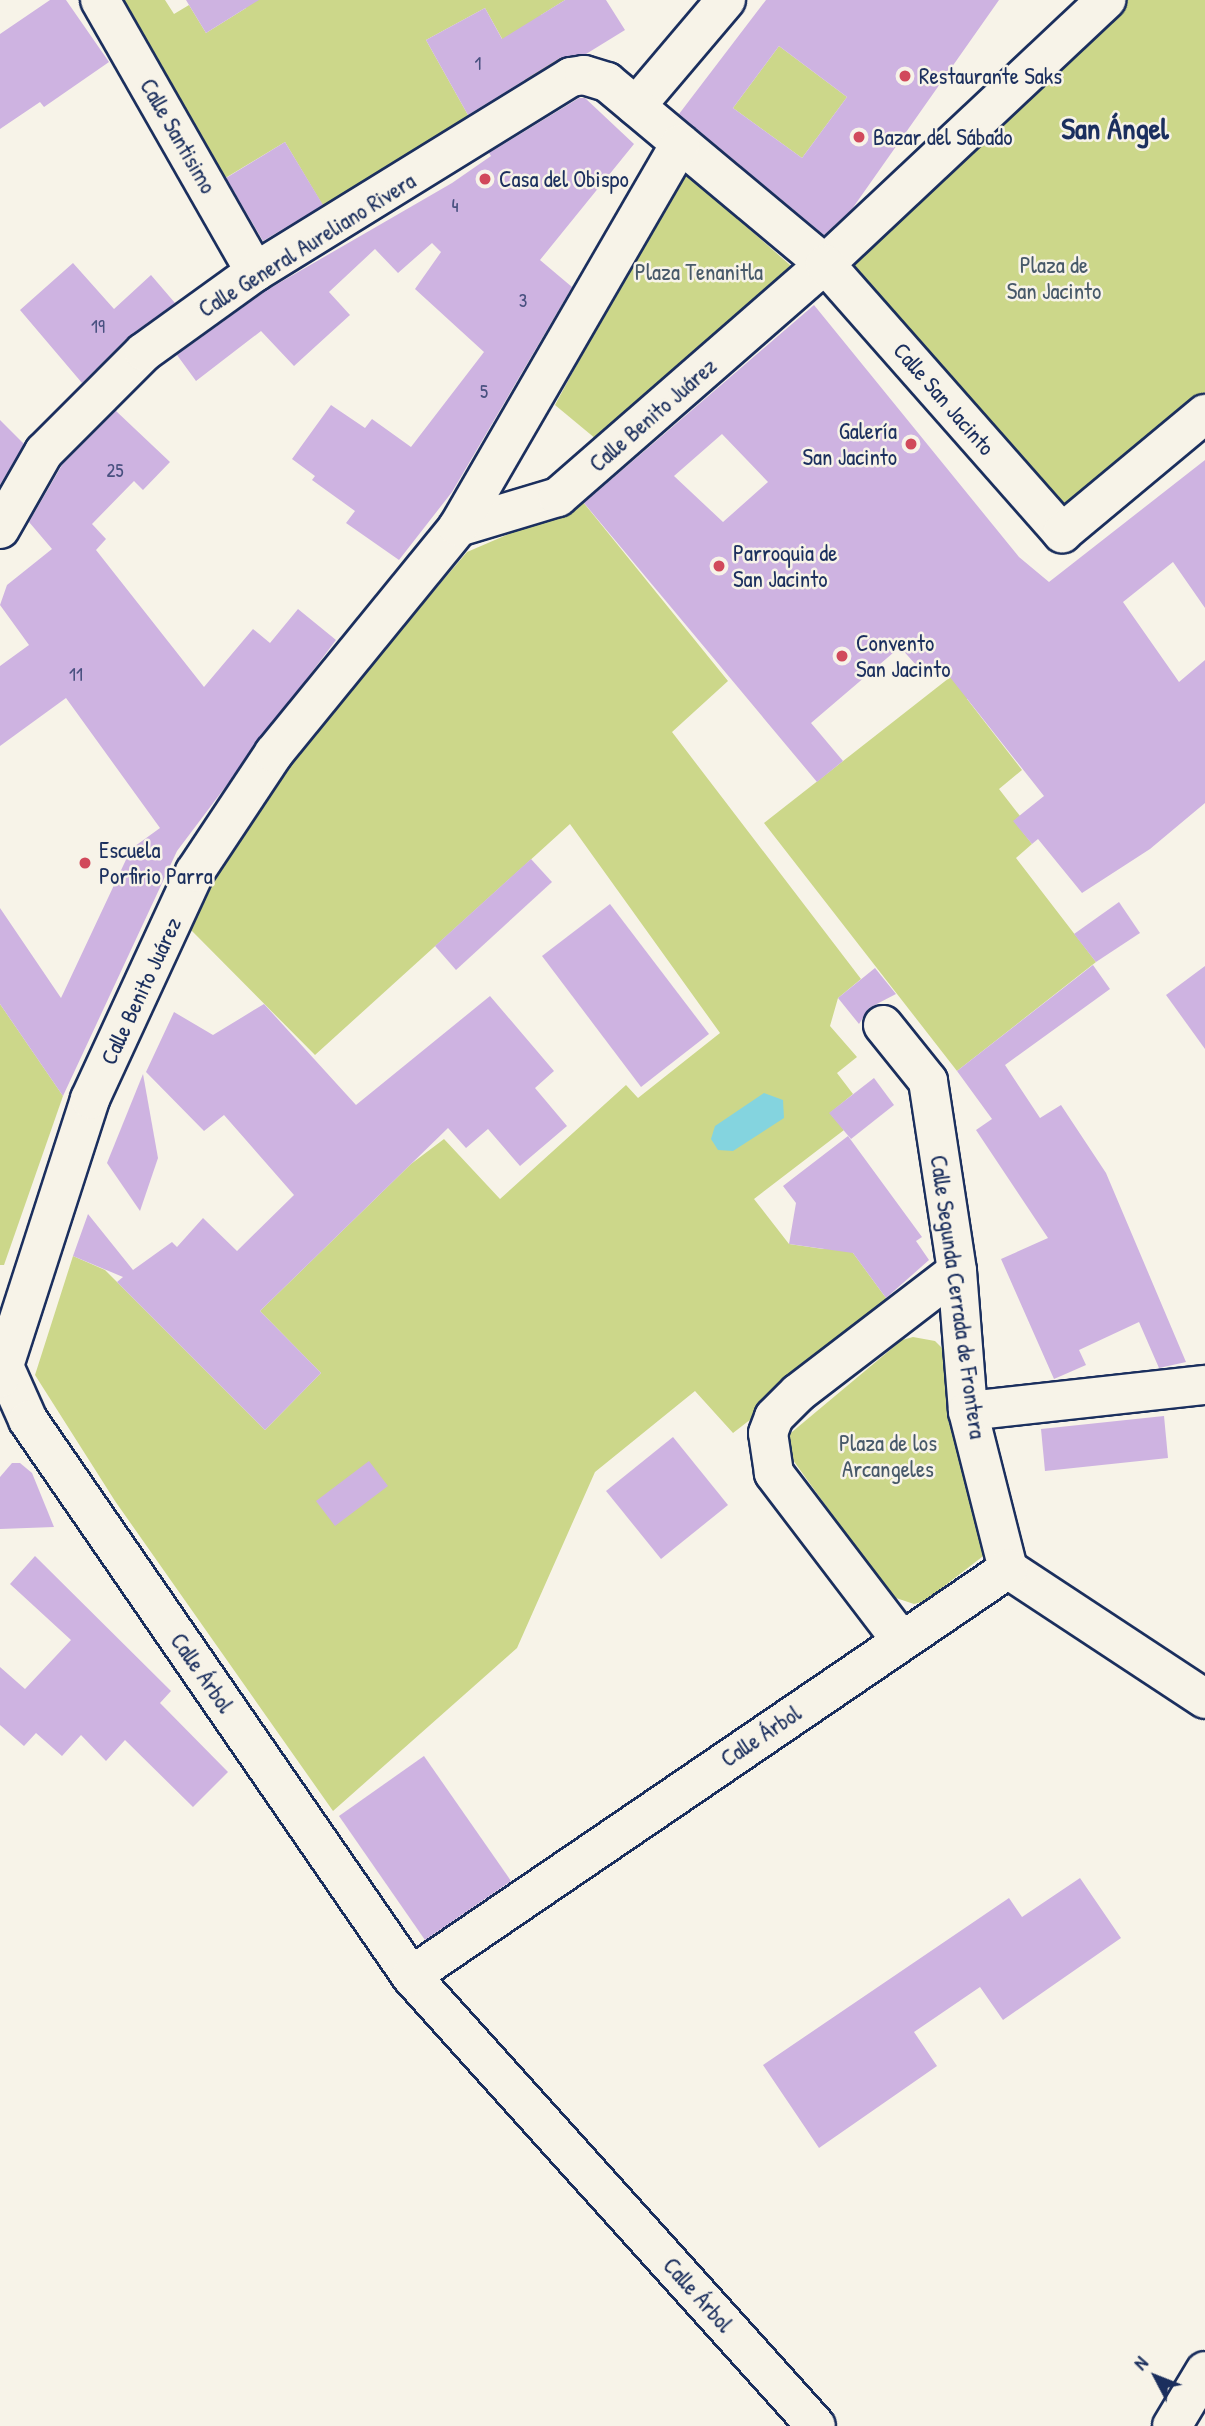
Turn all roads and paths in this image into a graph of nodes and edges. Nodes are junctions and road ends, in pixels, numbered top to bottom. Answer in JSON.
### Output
{"nodes":[{"id":1,"x":100,"y":0,"type":"edge"},
{"id":2,"x":726,"y":0,"type":"edge"},
{"id":3,"x":1106,"y":0,"type":"edge"},
{"id":4,"x":561,"y":84,"type":"joint"},
{"id":5,"x":636,"y":106,"type":"junction"},
{"id":6,"x":680,"y":144,"type":"junction"},
{"id":7,"x":825,"y":264,"type":"junction"},
{"id":8,"x":255,"y":272,"type":"junction"},
{"id":9,"x":1205,"y":414,"type":"edge"},
{"id":10,"x":458,"y":527,"type":"junction"},
{"id":11,"x":0,"y":529,"type":"edge"},
{"id":12,"x":883,"y":1025,"type":"dead end"},
{"id":13,"x":957,"y":1271,"type":"junction"},
{"id":14,"x":2,"y":1366,"type":"edge"},
{"id":15,"x":1205,"y":1385,"type":"edge"},
{"id":16,"x":968,"y":1411,"type":"junction"},
{"id":17,"x":1008,"y":1569,"type":"junction"},
{"id":18,"x":901,"y":1640,"type":"junction"},
{"id":19,"x":1205,"y":1699,"type":"edge"},
{"id":20,"x":411,"y":1976,"type":"junction"},
{"id":21,"x":1205,"y":2371,"type":"edge"},
{"id":22,"x":803,"y":2421,"type":"edge"},
{"id":23,"x":1172,"y":2426,"type":"edge"}],
"edges":[{"from":1,"to":8,"type":"street","name":"Calle Santisimo"},
{"from":2,"to":5,"type":"street"},
{"from":3,"to":7,"type":"street"},
{"from":4,"to":5,"type":"street","name":"Calle San Jacinto"},
{"from":4,"to":8,"type":"street","name":"Calle General Aureliano Rivera"},
{"from":5,"to":6,"type":"street","name":"Calle San Jacinto"},
{"from":6,"to":7,"type":"street","name":"Calle San Jacinto"},
{"from":6,"to":10,"type":"street","name":"Calle Benito Juárez"},
{"from":7,"to":9,"type":"street","name":"Calle San Jacinto"},
{"from":7,"to":10,"type":"street","name":"Calle Benito Juárez"},
{"from":8,"to":11,"type":"street","name":"Calle General Aureliano Rivera"},
{"from":10,"to":14,"type":"street","name":"Calle Benito Juárez"},
{"from":12,"to":13,"type":"street","name":"Calle Segunda Cerrada de Frontera"},
{"from":13,"to":16,"type":"street","name":"Calle Segunda Cerrada de Frontera"},
{"from":13,"to":18,"type":"street"},
{"from":14,"to":20,"type":"street","name":"Calle Árbol"},
{"from":15,"to":16,"type":"street"},
{"from":16,"to":17,"type":"street","name":"Calle Segunda Cerrada de Frontera"},
{"from":17,"to":18,"type":"street","name":"Calle Árbol"},
{"from":17,"to":19,"type":"street"},
{"from":18,"to":20,"type":"street","name":"Calle Árbol"},
{"from":20,"to":22,"type":"street","name":"Calle Árbol"},
{"from":21,"to":23,"type":"street"}]}
